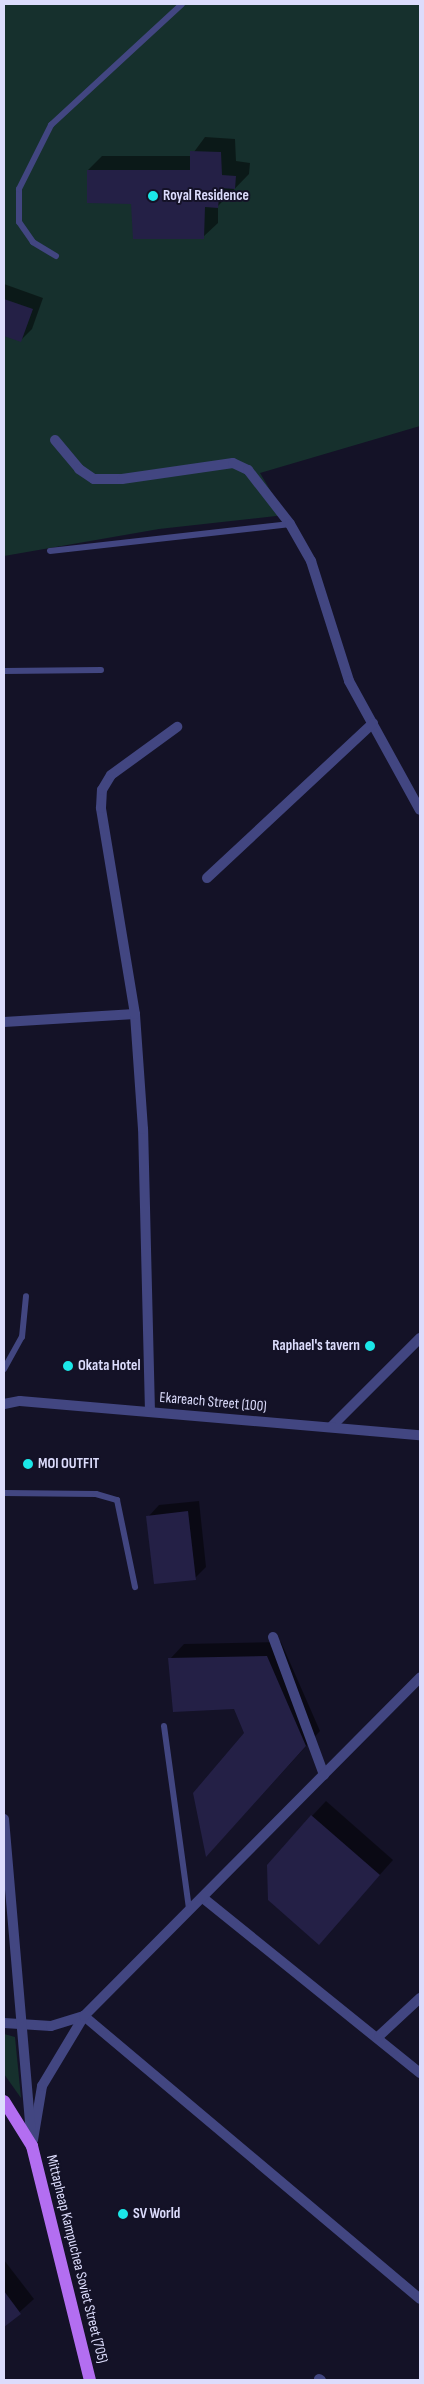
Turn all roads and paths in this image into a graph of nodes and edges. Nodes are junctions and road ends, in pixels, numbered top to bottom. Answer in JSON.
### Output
{"nodes":[{"id":1,"x":182,"y":4,"type":"edge"},
{"id":2,"x":56,"y":256,"type":"dead end"},
{"id":3,"x":55,"y":440,"type":"dead end"},
{"id":4,"x":290,"y":524,"type":"junction"},
{"id":5,"x":50,"y":551,"type":"dead end"},
{"id":6,"x":101,"y":670,"type":"dead end"},
{"id":7,"x":4,"y":671,"type":"edge"},
{"id":8,"x":374,"y":723,"type":"junction"},
{"id":9,"x":177,"y":727,"type":"dead end"},
{"id":10,"x":420,"y":810,"type":"edge"},
{"id":11,"x":207,"y":878,"type":"dead end"},
{"id":12,"x":135,"y":1014,"type":"junction"},
{"id":13,"x":4,"y":1022,"type":"edge"},
{"id":14,"x":26,"y":1296,"type":"dead end"},
{"id":15,"x":420,"y":1338,"type":"edge"},
{"id":16,"x":4,"y":1370,"type":"edge"},
{"id":17,"x":4,"y":1404,"type":"edge"},
{"id":18,"x":150,"y":1412,"type":"junction"},
{"id":19,"x":331,"y":1427,"type":"junction"},
{"id":20,"x":420,"y":1435,"type":"edge"},
{"id":21,"x":4,"y":1493,"type":"edge"},
{"id":22,"x":135,"y":1587,"type":"dead end"},
{"id":23,"x":273,"y":1637,"type":"dead end"},
{"id":24,"x":420,"y":1678,"type":"edge"},
{"id":25,"x":164,"y":1726,"type":"dead end"},
{"id":26,"x":324,"y":1775,"type":"junction"},
{"id":27,"x":4,"y":1819,"type":"edge"},
{"id":28,"x":203,"y":1898,"type":"junction"},
{"id":29,"x":189,"y":1909,"type":"junction"},
{"id":30,"x":420,"y":1998,"type":"edge"},
{"id":31,"x":84,"y":2016,"type":"junction"},
{"id":32,"x":4,"y":2023,"type":"edge"},
{"id":33,"x":25,"y":2026,"type":"junction"},
{"id":34,"x":379,"y":2036,"type":"junction"},
{"id":35,"x":420,"y":2074,"type":"edge"},
{"id":36,"x":4,"y":2101,"type":"edge"},
{"id":37,"x":32,"y":2146,"type":"junction"},
{"id":38,"x":420,"y":2299,"type":"edge"},
{"id":39,"x":90,"y":2380,"type":"edge"}],
"edges":[{"from":1,"to":2,"type":"lane"},
{"from":3,"to":4,"type":"street"},
{"from":4,"to":5,"type":"lane"},
{"from":4,"to":8,"type":"street"},
{"from":6,"to":7,"type":"lane"},
{"from":8,"to":10,"type":"street"},
{"from":8,"to":11,"type":"street"},
{"from":9,"to":12,"type":"street"},
{"from":12,"to":13,"type":"street"},
{"from":12,"to":18,"type":"street"},
{"from":14,"to":16,"type":"lane"},
{"from":15,"to":19,"type":"street"},
{"from":17,"to":18,"type":"street","name":"Ekareach Street (100)"},
{"from":18,"to":19,"type":"street","name":"Ekareach Street (100)"},
{"from":19,"to":20,"type":"street","name":"Ekareach Street (100)"},
{"from":21,"to":22,"type":"lane"},
{"from":23,"to":26,"type":"street"},
{"from":24,"to":26,"type":"street"},
{"from":25,"to":29,"type":"lane"},
{"from":26,"to":28,"type":"street"},
{"from":27,"to":33,"type":"street","name":"Mittapheap Kampuchea Soviet Street (705)"},
{"from":28,"to":29,"type":"street"},
{"from":28,"to":34,"type":"street"},
{"from":29,"to":31,"type":"street"},
{"from":30,"to":34,"type":"street"},
{"from":31,"to":33,"type":"street"},
{"from":31,"to":37,"type":"street"},
{"from":31,"to":38,"type":"street"},
{"from":32,"to":33,"type":"street"},
{"from":33,"to":37,"type":"street","name":"Mittapheap Kampuchea Soviet Street (705)"},
{"from":34,"to":35,"type":"street"},
{"from":36,"to":37,"type":"main road","name":"Mittapheap Kampuchea Soviet Street (705)"},
{"from":37,"to":39,"type":"main road","name":"Mittapheap Kampuchea Soviet Street (705)"}]}
